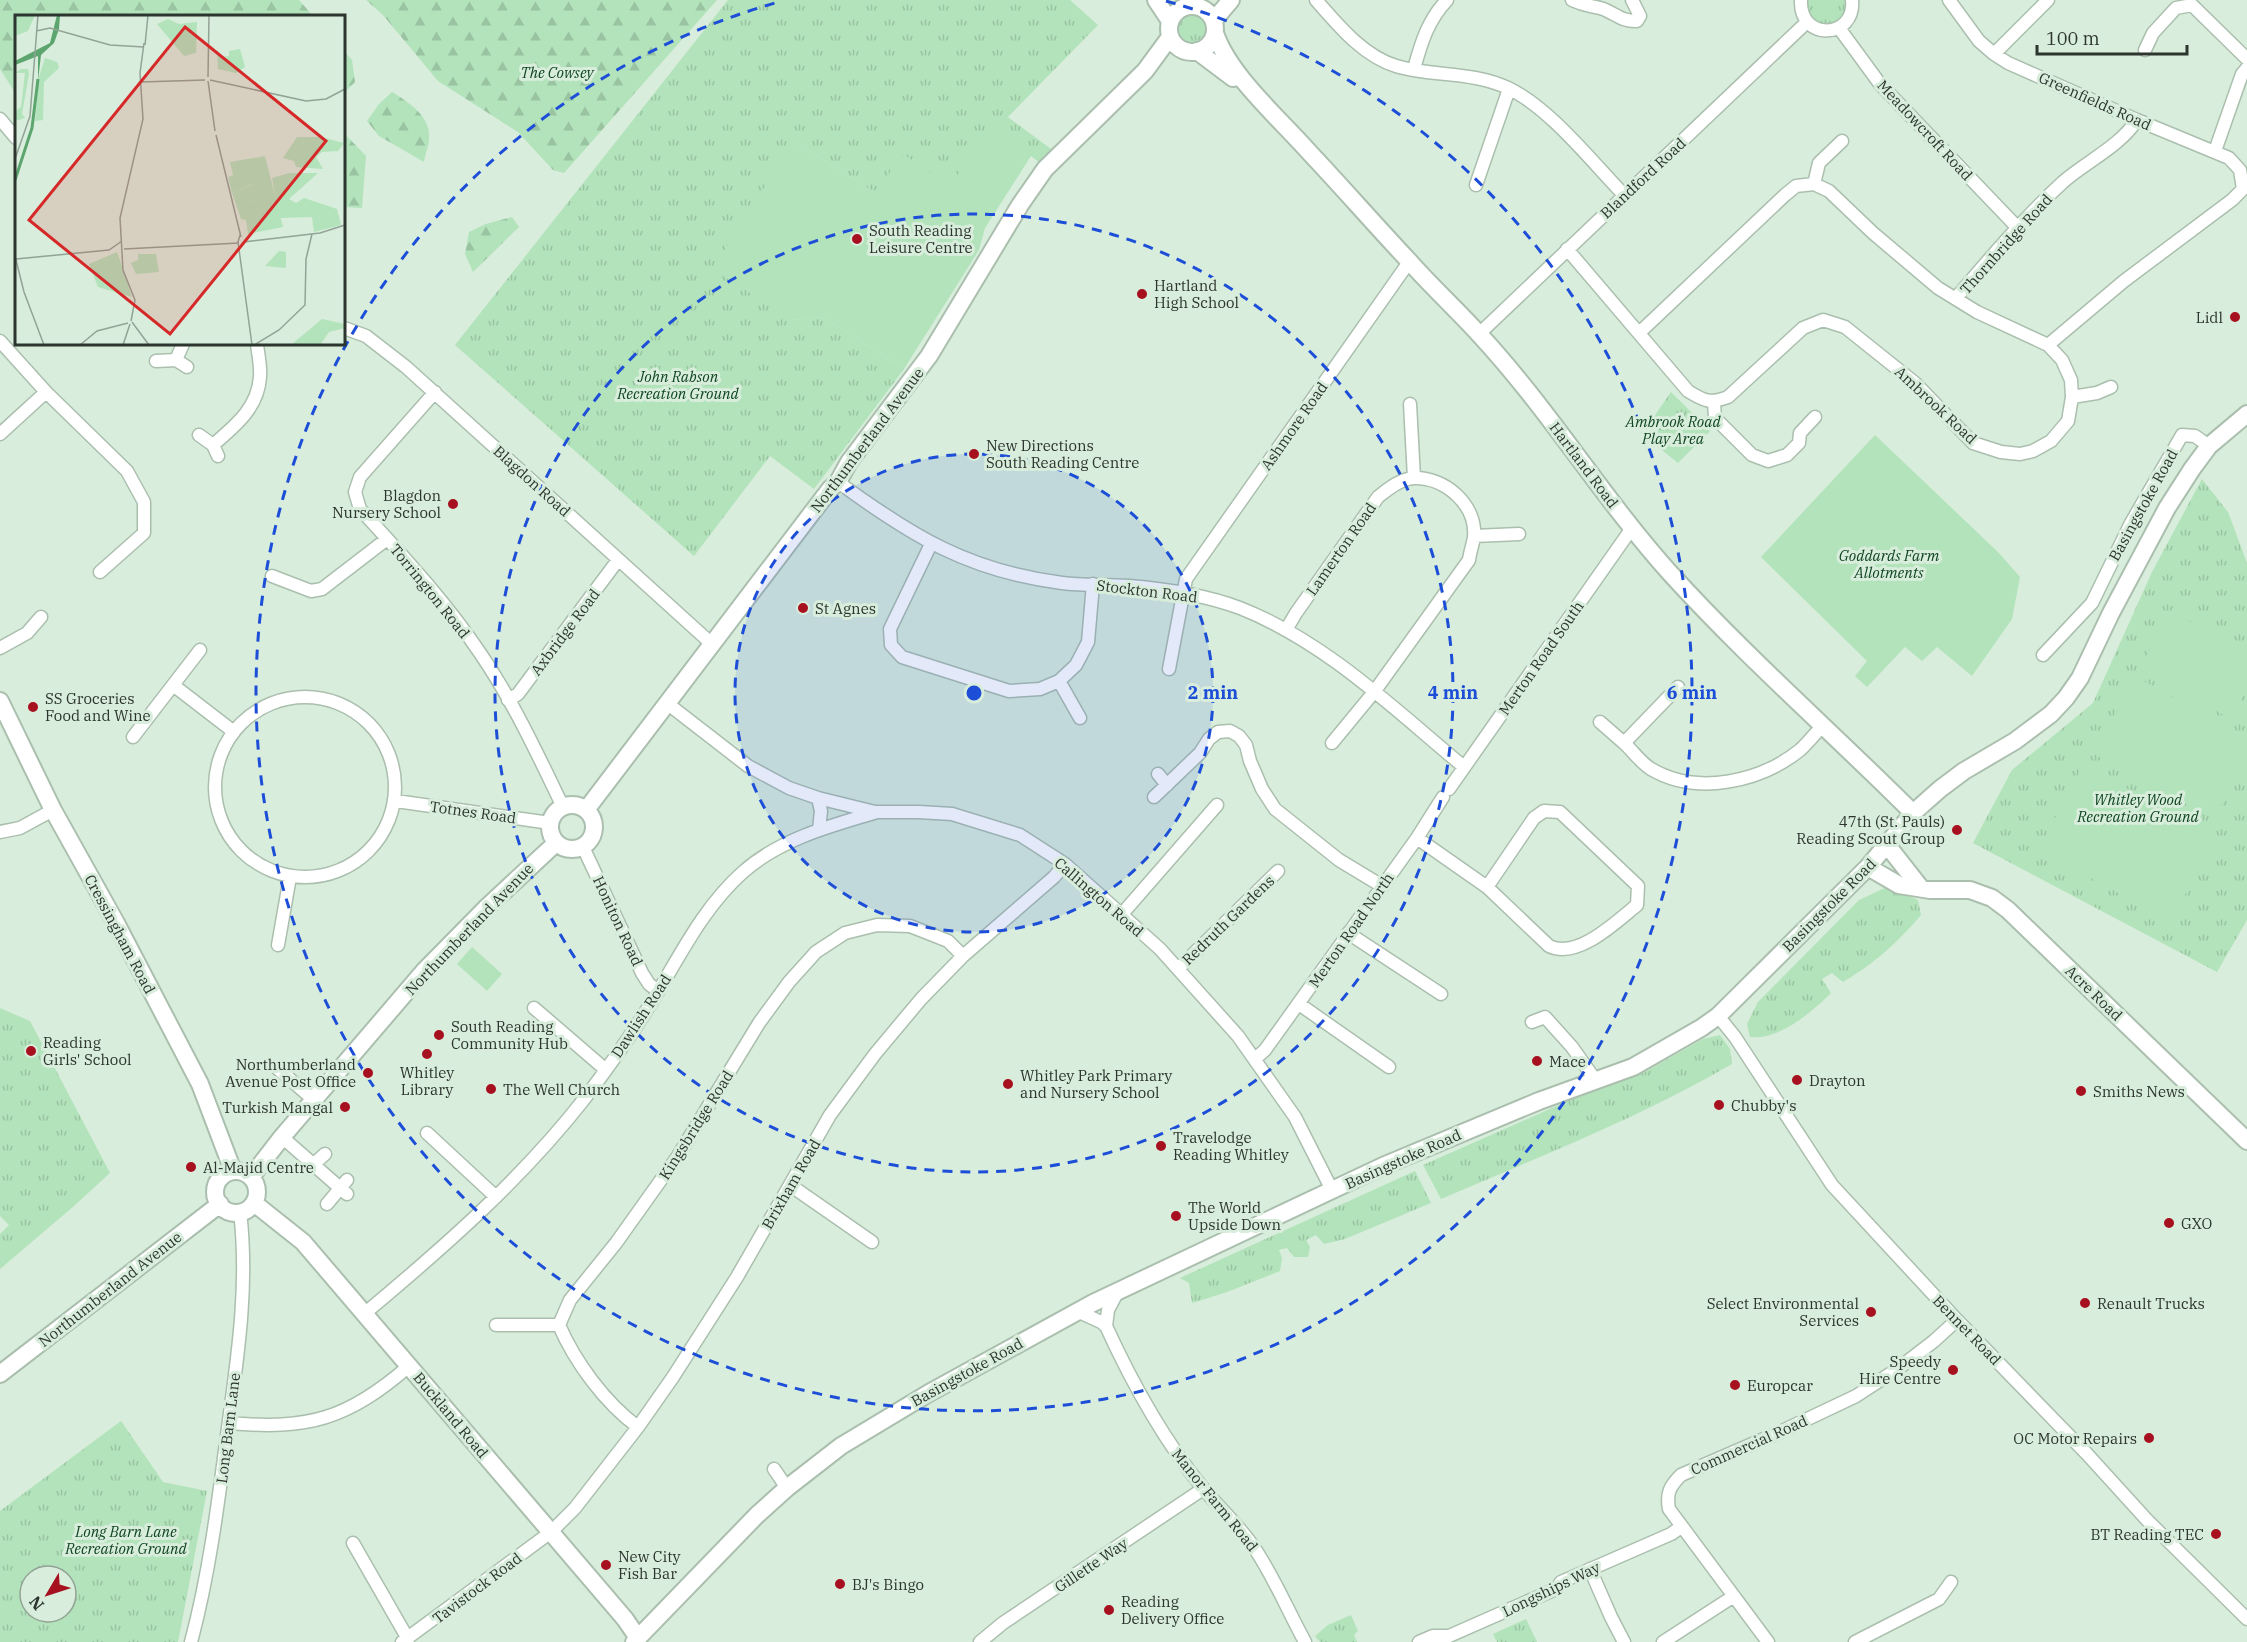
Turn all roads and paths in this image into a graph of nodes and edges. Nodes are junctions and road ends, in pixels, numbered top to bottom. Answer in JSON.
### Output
{"nodes":[{"id":1,"x":1156,"y":0,"type":"edge"},
{"id":2,"x":1231,"y":0,"type":"edge"},
{"id":3,"x":1316,"y":0,"type":"edge"},
{"id":4,"x":1447,"y":0,"type":"edge"},
{"id":5,"x":1572,"y":0,"type":"edge"},
{"id":6,"x":1632,"y":0,"type":"edge"},
{"id":7,"x":1801,"y":0,"type":"edge"},
{"id":8,"x":1852,"y":0,"type":"edge"},
{"id":9,"x":1949,"y":0,"type":"edge"},
{"id":10,"x":2048,"y":0,"type":"edge"},
{"id":11,"x":1207,"y":3,"type":"edge"},
{"id":12,"x":1179,"y":4,"type":"edge"},
{"id":13,"x":1604,"y":4,"type":"edge"},
{"id":14,"x":1807,"y":22,"type":"junction"},
{"id":15,"x":1214,"y":26,"type":"junction"},
{"id":16,"x":1839,"y":28,"type":"junction"},
{"id":17,"x":1170,"y":29,"type":"junction"},
{"id":18,"x":2145,"y":50,"type":"dead end"},
{"id":19,"x":1190,"y":51,"type":"junction"},
{"id":20,"x":1994,"y":54,"type":"junction"},
{"id":21,"x":2247,"y":59,"type":"edge"},
{"id":22,"x":1414,"y":69,"type":"junction"},
{"id":23,"x":2247,"y":69,"type":"edge"},
{"id":24,"x":1145,"y":71,"type":"junction"},
{"id":25,"x":1509,"y":89,"type":"junction"},
{"id":26,"x":1266,"y":106,"type":"junction"},
{"id":27,"x":0,"y":119,"type":"edge"},
{"id":28,"x":2137,"y":120,"type":"junction"},
{"id":29,"x":15,"y":137,"type":"edge"},
{"id":30,"x":1842,"y":141,"type":"dead end"},
{"id":31,"x":2214,"y":151,"type":"junction"},
{"id":32,"x":1814,"y":184,"type":"junction"},
{"id":33,"x":1476,"y":185,"type":"dead end"},
{"id":34,"x":2245,"y":188,"type":"edge"},
{"id":35,"x":1625,"y":196,"type":"junction"},
{"id":36,"x":2017,"y":227,"type":"junction"},
{"id":37,"x":1567,"y":249,"type":"junction"},
{"id":38,"x":1409,"y":262,"type":"junction"},
{"id":39,"x":1956,"y":298,"type":"junction"},
{"id":40,"x":345,"y":328,"type":"edge"},
{"id":41,"x":1639,"y":333,"type":"junction"},
{"id":42,"x":1479,"y":334,"type":"junction"},
{"id":43,"x":0,"y":340,"type":"edge"},
{"id":44,"x":183,"y":345,"type":"edge"},
{"id":45,"x":257,"y":345,"type":"edge"},
{"id":46,"x":2048,"y":345,"type":"junction"},
{"id":47,"x":156,"y":360,"type":"dead end"},
{"id":48,"x":2111,"y":387,"type":"dead end"},
{"id":49,"x":46,"y":392,"type":"junction"},
{"id":50,"x":435,"y":392,"type":"junction"},
{"id":51,"x":2072,"y":397,"type":"junction"},
{"id":52,"x":1714,"y":402,"type":"junction"},
{"id":53,"x":1410,"y":404,"type":"dead end"},
{"id":54,"x":2247,"y":414,"type":"edge"},
{"id":55,"x":1815,"y":417,"type":"dead end"},
{"id":56,"x":0,"y":434,"type":"edge"},
{"id":57,"x":199,"y":435,"type":"dead end"},
{"id":58,"x":2209,"y":446,"type":"junction"},
{"id":59,"x":1414,"y":478,"type":"junction"},
{"id":60,"x":838,"y":482,"type":"junction"},
{"id":61,"x":1632,"y":528,"type":"junction"},
{"id":62,"x":1519,"y":534,"type":"dead end"},
{"id":63,"x":1474,"y":536,"type":"junction"},
{"id":64,"x":387,"y":539,"type":"junction"},
{"id":65,"x":931,"y":544,"type":"junction"},
{"id":66,"x":618,"y":560,"type":"junction"},
{"id":67,"x":100,"y":572,"type":"dead end"},
{"id":68,"x":272,"y":576,"type":"dead end"},
{"id":69,"x":1093,"y":584,"type":"junction"},
{"id":70,"x":1185,"y":592,"type":"junction"},
{"id":71,"x":2092,"y":603,"type":"junction"},
{"id":72,"x":2111,"y":613,"type":"junction"},
{"id":73,"x":41,"y":617,"type":"dead end"},
{"id":74,"x":1286,"y":630,"type":"junction"},
{"id":75,"x":713,"y":645,"type":"junction"},
{"id":76,"x":0,"y":648,"type":"edge"},
{"id":77,"x":200,"y":650,"type":"dead end"},
{"id":78,"x":2043,"y":655,"type":"dead end"},
{"id":79,"x":1169,"y":669,"type":"dead end"},
{"id":80,"x":1059,"y":681,"type":"junction"},
{"id":81,"x":173,"y":685,"type":"junction"},
{"id":82,"x":1678,"y":687,"type":"dead end"},
{"id":83,"x":1374,"y":693,"type":"junction"},
{"id":84,"x":508,"y":700,"type":"junction"},
{"id":85,"x":0,"y":701,"type":"edge"},
{"id":86,"x":668,"y":704,"type":"junction"},
{"id":87,"x":1080,"y":718,"type":"dead end"},
{"id":88,"x":1600,"y":722,"type":"dead end"},
{"id":89,"x":1822,"y":726,"type":"junction"},
{"id":90,"x":234,"y":732,"type":"junction"},
{"id":91,"x":133,"y":737,"type":"dead end"},
{"id":92,"x":1332,"y":743,"type":"dead end"},
{"id":93,"x":1624,"y":743,"type":"junction"},
{"id":94,"x":1464,"y":767,"type":"junction"},
{"id":95,"x":1158,"y":774,"type":"dead end"},
{"id":96,"x":1167,"y":785,"type":"junction"},
{"id":97,"x":1446,"y":793,"type":"joint"},
{"id":98,"x":1154,"y":797,"type":"dead end"},
{"id":99,"x":818,"y":798,"type":"junction"},
{"id":100,"x":396,"y":801,"type":"junction"},
{"id":101,"x":1217,"y":805,"type":"dead end"},
{"id":102,"x":563,"y":807,"type":"junction"},
{"id":103,"x":53,"y":810,"type":"junction"},
{"id":104,"x":586,"y":810,"type":"junction"},
{"id":105,"x":875,"y":812,"type":"junction"},
{"id":106,"x":1913,"y":813,"type":"junction"},
{"id":107,"x":550,"y":823,"type":"junction"},
{"id":108,"x":819,"y":829,"type":"junction"},
{"id":109,"x":0,"y":832,"type":"edge"},
{"id":110,"x":1417,"y":838,"type":"junction"},
{"id":111,"x":556,"y":843,"type":"junction"},
{"id":112,"x":1887,"y":845,"type":"junction"},
{"id":113,"x":583,"y":847,"type":"junction"},
{"id":114,"x":1065,"y":864,"type":"junction"},
{"id":115,"x":1868,"y":867,"type":"junction"},
{"id":116,"x":1278,"y":871,"type":"dead end"},
{"id":117,"x":290,"y":877,"type":"junction"},
{"id":118,"x":1382,"y":886,"type":"junction"},
{"id":119,"x":1487,"y":887,"type":"junction"},
{"id":120,"x":1920,"y":887,"type":"junction"},
{"id":121,"x":1122,"y":914,"type":"junction"},
{"id":122,"x":1348,"y":933,"type":"junction"},
{"id":123,"x":278,"y":945,"type":"dead end"},
{"id":124,"x":963,"y":956,"type":"junction"},
{"id":125,"x":1178,"y":969,"type":"junction"},
{"id":126,"x":658,"y":992,"type":"junction"},
{"id":127,"x":1441,"y":994,"type":"dead end"},
{"id":128,"x":1299,"y":1004,"type":"junction"},
{"id":129,"x":534,"y":1008,"type":"dead end"},
{"id":130,"x":1718,"y":1016,"type":"junction"},
{"id":131,"x":1532,"y":1022,"type":"dead end"},
{"id":132,"x":1255,"y":1059,"type":"junction"},
{"id":133,"x":1389,"y":1067,"type":"dead end"},
{"id":134,"x":277,"y":1068,"type":"dead end"},
{"id":135,"x":606,"y":1070,"type":"junction"},
{"id":136,"x":1596,"y":1081,"type":"junction"},
{"id":137,"x":314,"y":1100,"type":"junction"},
{"id":138,"x":428,"y":1133,"type":"dead end"},
{"id":139,"x":282,"y":1137,"type":"junction"},
{"id":140,"x":2247,"y":1141,"type":"edge"},
{"id":141,"x":325,"y":1154,"type":"dead end"},
{"id":142,"x":314,"y":1164,"type":"junction"},
{"id":143,"x":233,"y":1171,"type":"junction"},
{"id":144,"x":251,"y":1177,"type":"junction"},
{"id":145,"x":790,"y":1185,"type":"junction"},
{"id":146,"x":1332,"y":1191,"type":"junction"},
{"id":147,"x":496,"y":1197,"type":"junction"},
{"id":148,"x":220,"y":1204,"type":"junction"},
{"id":149,"x":327,"y":1204,"type":"dead end"},
{"id":150,"x":247,"y":1208,"type":"junction"},
{"id":151,"x":872,"y":1242,"type":"dead end"},
{"id":152,"x":1118,"y":1291,"type":"junction"},
{"id":153,"x":1077,"y":1311,"type":"junction"},
{"id":154,"x":364,"y":1314,"type":"junction"},
{"id":155,"x":1957,"y":1320,"type":"junction"},
{"id":156,"x":496,"y":1325,"type":"dead end"},
{"id":157,"x":559,"y":1325,"type":"junction"},
{"id":158,"x":1106,"y":1326,"type":"junction"},
{"id":159,"x":409,"y":1366,"type":"junction"},
{"id":160,"x":0,"y":1374,"type":"edge"},
{"id":161,"x":229,"y":1423,"type":"junction"},
{"id":162,"x":638,"y":1427,"type":"junction"},
{"id":163,"x":774,"y":1469,"type":"dead end"},
{"id":164,"x":787,"y":1488,"type":"junction"},
{"id":165,"x":1203,"y":1489,"type":"junction"},
{"id":166,"x":1681,"y":1527,"type":"junction"},
{"id":167,"x":551,"y":1532,"type":"junction"},
{"id":168,"x":353,"y":1543,"type":"dead end"},
{"id":169,"x":1590,"y":1569,"type":"junction"},
{"id":170,"x":1951,"y":1582,"type":"dead end"},
{"id":171,"x":1734,"y":1596,"type":"junction"},
{"id":172,"x":2247,"y":1619,"type":"edge"},
{"id":173,"x":405,"y":1640,"type":"edge"},
{"id":174,"x":636,"y":1640,"type":"edge"},
{"id":175,"x":191,"y":1642,"type":"edge"},
{"id":176,"x":980,"y":1642,"type":"edge"},
{"id":177,"x":1305,"y":1642,"type":"edge"},
{"id":178,"x":1419,"y":1642,"type":"edge"},
{"id":179,"x":1624,"y":1642,"type":"edge"},
{"id":180,"x":1663,"y":1642,"type":"edge"},
{"id":181,"x":1768,"y":1642,"type":"edge"},
{"id":182,"x":1855,"y":1642,"type":"edge"}],
"edges":[{"from":1,"to":17,"type":"street"},
{"from":2,"to":15,"type":"street"},
{"from":3,"to":22,"type":"street"},
{"from":4,"to":22,"type":"street"},
{"from":5,"to":13,"type":"street"},
{"from":6,"to":13,"type":"street"},
{"from":7,"to":14,"type":"street"},
{"from":8,"to":16,"type":"street"},
{"from":9,"to":20,"type":"street","name":"Greenfields Road"},
{"from":10,"to":20,"type":"street"},
{"from":11,"to":12,"type":"street"},
{"from":11,"to":15,"type":"street"},
{"from":12,"to":17,"type":"street"},
{"from":14,"to":16,"type":"street"},
{"from":14,"to":35,"type":"street","name":"Blandford Road"},
{"from":15,"to":19,"type":"street"},
{"from":15,"to":26,"type":"street","name":"Hartland Road"},
{"from":16,"to":36,"type":"street","name":"Meadowcroft Road"},
{"from":17,"to":19,"type":"street"},
{"from":17,"to":24,"type":"street","name":"Northumberland Avenue"},
{"from":18,"to":21,"type":"street"},
{"from":19,"to":24,"type":"street","name":"Northumberland Avenue"},
{"from":19,"to":26,"type":"street","name":"Hartland Road"},
{"from":20,"to":28,"type":"street","name":"Greenfields Road"},
{"from":22,"to":25,"type":"street"},
{"from":23,"to":31,"type":"street"},
{"from":24,"to":60,"type":"street","name":"Northumberland Avenue"},
{"from":25,"to":33,"type":"street"},
{"from":25,"to":35,"type":"street"},
{"from":26,"to":38,"type":"street","name":"Hartland Road"},
{"from":27,"to":29,"type":"street"},
{"from":28,"to":31,"type":"street","name":"Greenfields Road"},
{"from":28,"to":36,"type":"street","name":"Thornbridge Road"},
{"from":30,"to":32,"type":"street"},
{"from":31,"to":34,"type":"street","name":"Greenfields Road"},
{"from":32,"to":39,"type":"street","name":"Ambrook Road"},
{"from":32,"to":41,"type":"street"},
{"from":34,"to":46,"type":"street","name":"Greenfields Road"},
{"from":35,"to":37,"type":"street","name":"Blandford Road"},
{"from":36,"to":39,"type":"street","name":"Thornbridge Road"},
{"from":37,"to":41,"type":"street"},
{"from":37,"to":42,"type":"street","name":"Blandford Road"},
{"from":38,"to":42,"type":"street","name":"Hartland Road"},
{"from":38,"to":70,"type":"street","name":"Ashmore Road"},
{"from":39,"to":46,"type":"street","name":"Ambrook Road"},
{"from":40,"to":50,"type":"street","name":"Blagdon Road"},
{"from":41,"to":52,"type":"street"},
{"from":42,"to":61,"type":"street","name":"Hartland Road"},
{"from":43,"to":49,"type":"street"},
{"from":44,"to":47,"type":"street"},
{"from":45,"to":57,"type":"street"},
{"from":46,"to":51,"type":"street","name":"Ambrook Road"},
{"from":48,"to":51,"type":"street"},
{"from":49,"to":56,"type":"street"},
{"from":49,"to":67,"type":"street"},
{"from":50,"to":64,"type":"street","name":"Torrington Road"},
{"from":50,"to":66,"type":"street","name":"Blagdon Road"},
{"from":51,"to":52,"type":"street","name":"Ambrook Road"},
{"from":52,"to":55,"type":"street"},
{"from":53,"to":59,"type":"street"},
{"from":54,"to":58,"type":"street","name":"Basingstoke Road"},
{"from":58,"to":71,"type":"street","name":"Basingstoke Road"},
{"from":58,"to":72,"type":"street","name":"Basingstoke Road"},
{"from":59,"to":63,"type":"street"},
{"from":59,"to":74,"type":"street","name":"Lamerton Road"},
{"from":60,"to":65,"type":"street","name":"Stockton Road"},
{"from":60,"to":75,"type":"street","name":"Northumberland Avenue"},
{"from":61,"to":89,"type":"street","name":"Hartland Road"},
{"from":61,"to":94,"type":"street","name":"Merton Road South"},
{"from":62,"to":63,"type":"street"},
{"from":63,"to":83,"type":"street"},
{"from":64,"to":68,"type":"street"},
{"from":64,"to":84,"type":"street","name":"Torrington Road"},
{"from":65,"to":69,"type":"street","name":"Stockton Road"},
{"from":65,"to":80,"type":"street"},
{"from":66,"to":75,"type":"street","name":"Blagdon Road"},
{"from":66,"to":84,"type":"street","name":"Axbridge Road"},
{"from":69,"to":70,"type":"street","name":"Stockton Road"},
{"from":69,"to":80,"type":"street"},
{"from":70,"to":74,"type":"street","name":"Stockton Road"},
{"from":70,"to":79,"type":"street","name":"Ashmore Road"},
{"from":71,"to":72,"type":"street"},
{"from":71,"to":78,"type":"street","name":"Basingstoke Road"},
{"from":72,"to":106,"type":"street","name":"Basingstoke Road"},
{"from":73,"to":76,"type":"street"},
{"from":74,"to":83,"type":"street","name":"Stockton Road"},
{"from":75,"to":86,"type":"street","name":"Northumberland Avenue"},
{"from":77,"to":81,"type":"street"},
{"from":80,"to":87,"type":"street"},
{"from":81,"to":90,"type":"street"},
{"from":81,"to":91,"type":"street"},
{"from":82,"to":93,"type":"street"},
{"from":83,"to":92,"type":"street"},
{"from":83,"to":94,"type":"street","name":"Stockton Road"},
{"from":84,"to":102,"type":"street","name":"Torrington Road"},
{"from":85,"to":103,"type":"street","name":"Cressingham Road"},
{"from":86,"to":99,"type":"street","name":"Callington Road"},
{"from":86,"to":104,"type":"street","name":"Northumberland Avenue"},
{"from":88,"to":93,"type":"street"},
{"from":89,"to":93,"type":"street"},
{"from":89,"to":106,"type":"street","name":"Hartland Road"},
{"from":90,"to":100,"type":"street"},
{"from":90,"to":117,"type":"street"},
{"from":94,"to":97,"type":"street","name":"Merton Road South"},
{"from":95,"to":96,"type":"street"},
{"from":96,"to":98,"type":"street"},
{"from":96,"to":118,"type":"street"},
{"from":97,"to":110,"type":"street","name":"Merton Road North"},
{"from":99,"to":105,"type":"street","name":"Callington Road"},
{"from":99,"to":108,"type":"street"},
{"from":100,"to":107,"type":"street","name":"Totnes Road"},
{"from":100,"to":117,"type":"street"},
{"from":101,"to":121,"type":"street"},
{"from":102,"to":104,"type":"street"},
{"from":102,"to":107,"type":"street"},
{"from":103,"to":109,"type":"street"},
{"from":103,"to":143,"type":"street","name":"Cressingham Road"},
{"from":104,"to":113,"type":"street"},
{"from":105,"to":108,"type":"street","name":"Dawlish Road"},
{"from":105,"to":114,"type":"street","name":"Callington Road"},
{"from":106,"to":112,"type":"street","name":"Basingstoke Road"},
{"from":107,"to":111,"type":"street"},
{"from":108,"to":126,"type":"street","name":"Dawlish Road"},
{"from":110,"to":118,"type":"street","name":"Merton Road North"},
{"from":110,"to":119,"type":"street"},
{"from":111,"to":113,"type":"street"},
{"from":111,"to":137,"type":"street","name":"Northumberland Avenue"},
{"from":112,"to":115,"type":"street","name":"Basingstoke Road"},
{"from":112,"to":120,"type":"street"},
{"from":113,"to":126,"type":"street","name":"Honiton Road"},
{"from":114,"to":121,"type":"street","name":"Callington Road"},
{"from":114,"to":124,"type":"street","name":"Brixham Road"},
{"from":115,"to":120,"type":"street","name":"Acre Road"},
{"from":115,"to":130,"type":"street","name":"Basingstoke Road"},
{"from":116,"to":125,"type":"street","name":"Redruth Gardens"},
{"from":117,"to":123,"type":"street"},
{"from":118,"to":122,"type":"street","name":"Merton Road North"},
{"from":119,"to":119,"type":"street"},
{"from":120,"to":140,"type":"street","name":"Acre Road"},
{"from":121,"to":125,"type":"street","name":"Callington Road"},
{"from":122,"to":127,"type":"street"},
{"from":122,"to":128,"type":"street","name":"Merton Road North"},
{"from":124,"to":145,"type":"street","name":"Brixham Road"},
{"from":124,"to":157,"type":"street","name":"Kingsbridge Road"},
{"from":125,"to":132,"type":"street","name":"Callington Road"},
{"from":126,"to":135,"type":"street","name":"Dawlish Road"},
{"from":128,"to":132,"type":"street","name":"Merton Road North"},
{"from":128,"to":133,"type":"street"},
{"from":129,"to":135,"type":"street"},
{"from":130,"to":136,"type":"street","name":"Basingstoke Road"},
{"from":130,"to":155,"type":"street","name":"Bennet Road"},
{"from":131,"to":136,"type":"street"},
{"from":132,"to":146,"type":"street","name":"Callington Road"},
{"from":134,"to":137,"type":"street"},
{"from":135,"to":147,"type":"street","name":"Dawlish Road"},
{"from":136,"to":146,"type":"street","name":"Basingstoke Road"},
{"from":137,"to":139,"type":"street","name":"Northumberland Avenue"},
{"from":138,"to":147,"type":"street"},
{"from":139,"to":142,"type":"street"},
{"from":139,"to":144,"type":"street","name":"Northumberland Avenue"},
{"from":141,"to":142,"type":"street"},
{"from":142,"to":149,"type":"street"},
{"from":143,"to":144,"type":"street"},
{"from":143,"to":148,"type":"street"},
{"from":144,"to":150,"type":"street"},
{"from":145,"to":151,"type":"street"},
{"from":145,"to":162,"type":"street","name":"Brixham Road"},
{"from":146,"to":152,"type":"street","name":"Basingstoke Road"},
{"from":147,"to":154,"type":"street","name":"Dawlish Road"},
{"from":148,"to":150,"type":"street"},
{"from":148,"to":160,"type":"street","name":"Northumberland Avenue"},
{"from":150,"to":154,"type":"street","name":"Buckland Road"},
{"from":150,"to":161,"type":"street","name":"Long Barn Lane"},
{"from":152,"to":153,"type":"street","name":"Basingstoke Road"},
{"from":152,"to":158,"type":"street"},
{"from":153,"to":158,"type":"street"},
{"from":153,"to":164,"type":"street","name":"Basingstoke Road"},
{"from":154,"to":159,"type":"street","name":"Buckland Road"},
{"from":155,"to":166,"type":"street","name":"Commercial Road"},
{"from":155,"to":172,"type":"street","name":"Bennet Road"},
{"from":156,"to":157,"type":"street"},
{"from":157,"to":162,"type":"street"},
{"from":158,"to":165,"type":"street","name":"Manor Farm Road"},
{"from":159,"to":161,"type":"street"},
{"from":159,"to":167,"type":"street","name":"Buckland Road"},
{"from":161,"to":175,"type":"street","name":"Long Barn Lane"},
{"from":162,"to":167,"type":"street","name":"Brixham Road"},
{"from":163,"to":164,"type":"street"},
{"from":164,"to":174,"type":"street","name":"Basingstoke Road"},
{"from":165,"to":176,"type":"street","name":"Gillette Way"},
{"from":165,"to":177,"type":"street","name":"Manor Farm Road"},
{"from":166,"to":169,"type":"street","name":"Longships Way"},
{"from":166,"to":171,"type":"street","name":"Commercial Road"},
{"from":167,"to":173,"type":"street","name":"Tavistock Road"},
{"from":167,"to":174,"type":"street","name":"Buckland Road"},
{"from":168,"to":173,"type":"street"},
{"from":169,"to":178,"type":"street","name":"Longships Way"},
{"from":169,"to":179,"type":"street"},
{"from":170,"to":182,"type":"street"},
{"from":171,"to":180,"type":"street"},
{"from":171,"to":181,"type":"street","name":"Commercial Road"}]}
